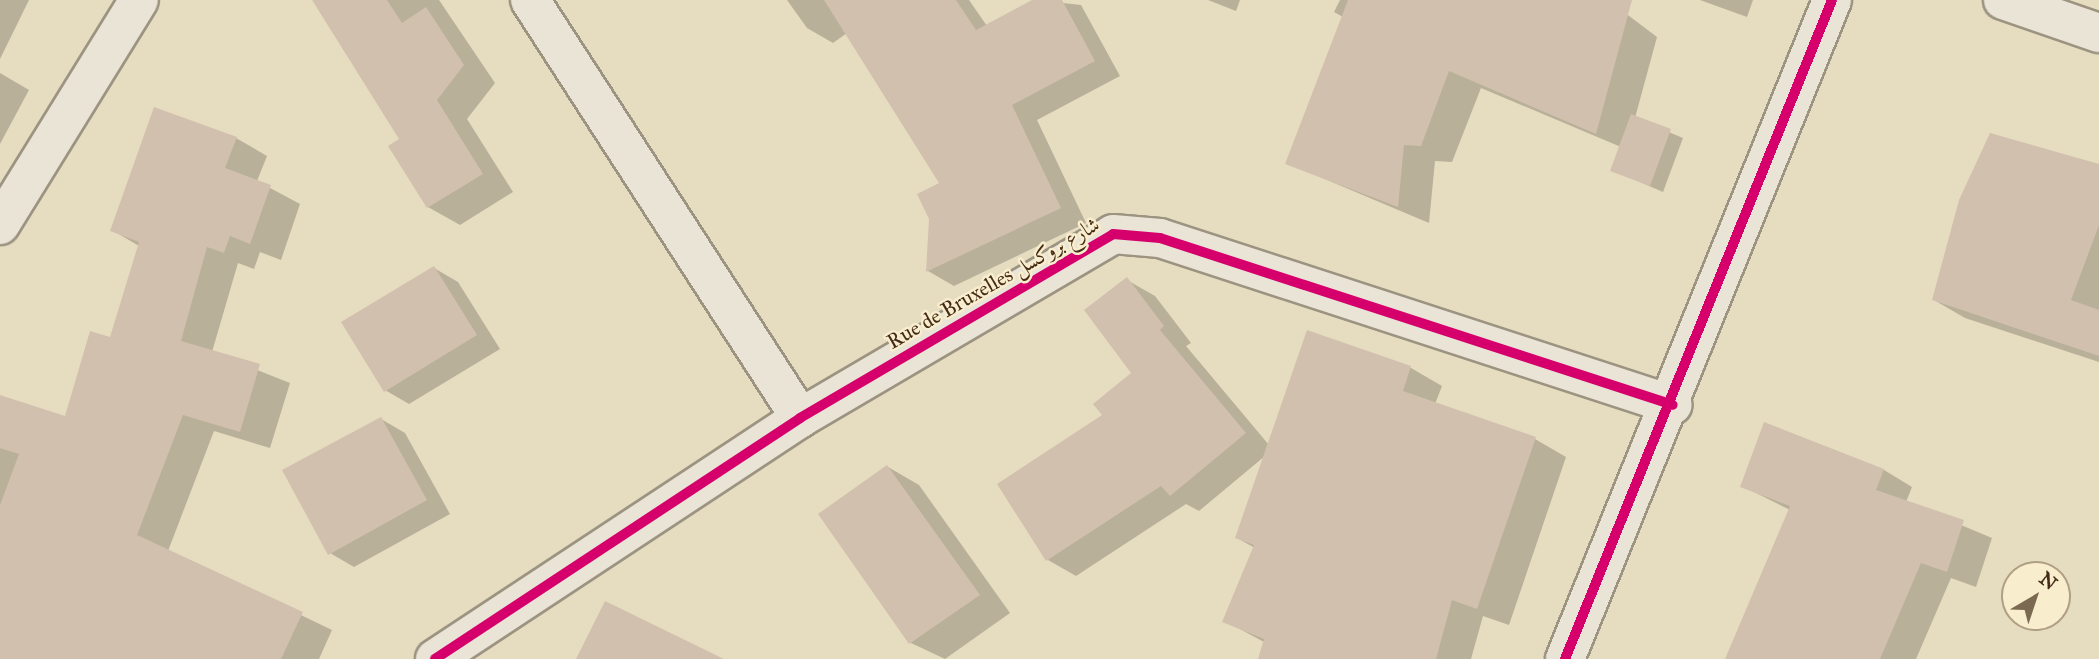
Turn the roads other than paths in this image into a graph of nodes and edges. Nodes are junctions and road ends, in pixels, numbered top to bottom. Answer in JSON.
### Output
{"nodes":[{"id":1,"x":139,"y":0,"type":"edge"},
{"id":2,"x":530,"y":0,"type":"edge"},
{"id":3,"x":1832,"y":0,"type":"edge"},
{"id":4,"x":2003,"y":0,"type":"edge"},
{"id":5,"x":2099,"y":33,"type":"edge"},
{"id":6,"x":0,"y":225,"type":"edge"},
{"id":7,"x":1673,"y":405,"type":"junction"},
{"id":8,"x":800,"y":418,"type":"junction"},
{"id":9,"x":435,"y":659,"type":"edge"},
{"id":10,"x":1565,"y":659,"type":"edge"}],
"edges":[{"from":1,"to":6,"type":"street"},
{"from":2,"to":8,"type":"street"},
{"from":3,"to":7,"type":"street"},
{"from":4,"to":5,"type":"street"},
{"from":7,"to":8,"type":"street","name":"Rue de Bruxelles شارع بروكسل"},
{"from":7,"to":10,"type":"street"},
{"from":8,"to":9,"type":"street","name":"Rue de Bruxelles شارع بروكسل"}]}
